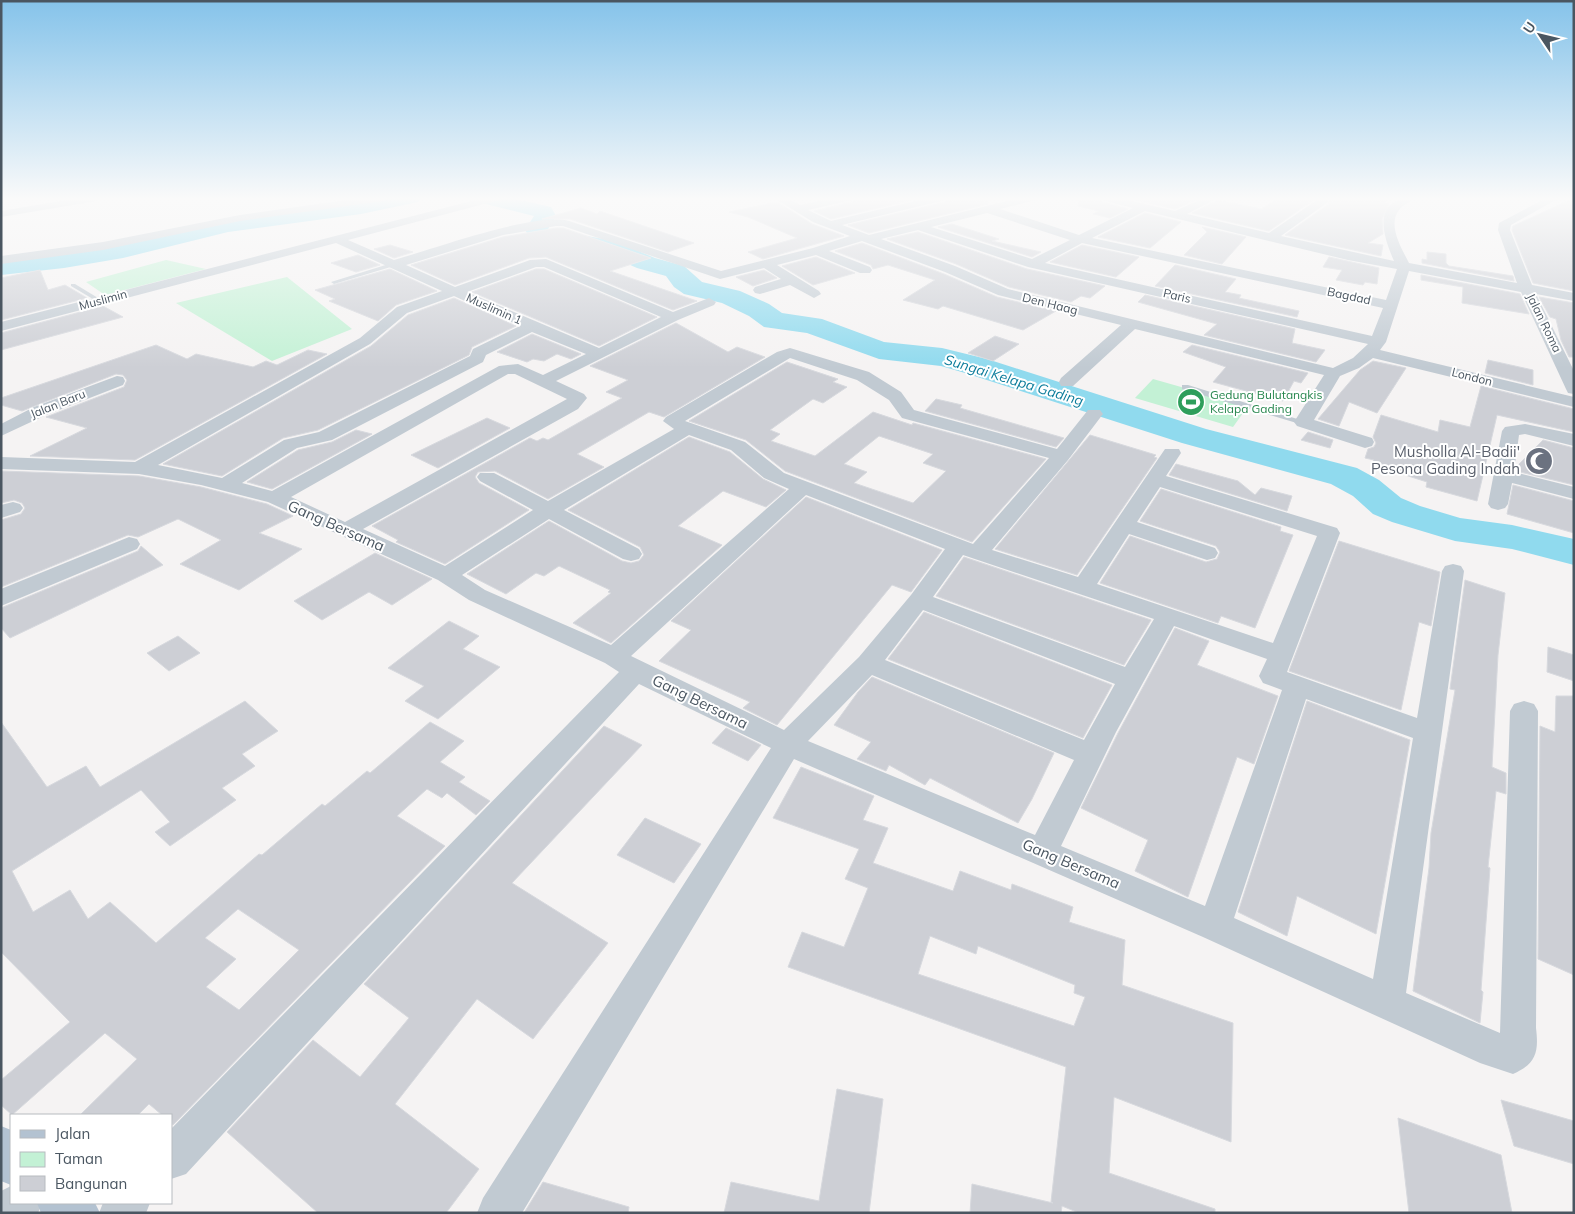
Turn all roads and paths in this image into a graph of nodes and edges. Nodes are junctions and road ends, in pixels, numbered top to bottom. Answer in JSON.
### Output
{"nodes":[{"id":1,"x":40,"y":255,"type":"edge"},
{"id":2,"x":276,"y":255,"type":"edge"},
{"id":3,"x":370,"y":255,"type":"edge"},
{"id":4,"x":425,"y":255,"type":"edge"},
{"id":5,"x":657,"y":255,"type":"edge"},
{"id":6,"x":803,"y":255,"type":"edge"},
{"id":7,"x":826,"y":255,"type":"edge"},
{"id":8,"x":911,"y":255,"type":"edge"},
{"id":9,"x":1004,"y":255,"type":"edge"},
{"id":10,"x":1050,"y":255,"type":"edge"},
{"id":11,"x":1153,"y":255,"type":"edge"},
{"id":12,"x":1344,"y":255,"type":"edge"},
{"id":13,"x":1398,"y":255,"type":"edge"},
{"id":14,"x":1513,"y":255,"type":"edge"},
{"id":15,"x":1,"y":260,"type":"edge"},
{"id":16,"x":766,"y":264,"type":"junction"},
{"id":17,"x":1033,"y":264,"type":"junction"},
{"id":18,"x":392,"y":265,"type":"junction"},
{"id":19,"x":1404,"y":267,"type":"junction"},
{"id":20,"x":865,"y":270,"type":"dead end"},
{"id":21,"x":792,"y":280,"type":"junction"},
{"id":22,"x":334,"y":282,"type":"dead end"},
{"id":23,"x":73,"y":285,"type":"dead end"},
{"id":24,"x":1527,"y":289,"type":"junction"},
{"id":25,"x":760,"y":290,"type":"dead end"},
{"id":26,"x":454,"y":292,"type":"junction"},
{"id":27,"x":814,"y":294,"type":"dead end"},
{"id":28,"x":1574,"y":297,"type":"edge"},
{"id":29,"x":100,"y":301,"type":"junction"},
{"id":30,"x":709,"y":302,"type":"dead end"},
{"id":31,"x":1390,"y":305,"type":"junction"},
{"id":32,"x":673,"y":316,"type":"junction"},
{"id":33,"x":1132,"y":323,"type":"junction"},
{"id":34,"x":532,"y":326,"type":"junction"},
{"id":35,"x":1,"y":327,"type":"edge"},
{"id":36,"x":1374,"y":347,"type":"junction"},
{"id":37,"x":598,"y":353,"type":"junction"},
{"id":38,"x":1334,"y":373,"type":"junction"},
{"id":39,"x":117,"y":381,"type":"dead end"},
{"id":40,"x":544,"y":381,"type":"junction"},
{"id":41,"x":1067,"y":382,"type":"dead end"},
{"id":42,"x":1185,"y":387,"type":"dead end"},
{"id":43,"x":1574,"y":389,"type":"edge"},
{"id":44,"x":1574,"y":402,"type":"edge"},
{"id":45,"x":1094,"y":414,"type":"dead end"},
{"id":46,"x":1302,"y":422,"type":"junction"},
{"id":47,"x":689,"y":428,"type":"junction"},
{"id":48,"x":1,"y":431,"type":"edge"},
{"id":49,"x":1574,"y":440,"type":"edge"},
{"id":50,"x":1365,"y":442,"type":"dead end"},
{"id":51,"x":1172,"y":453,"type":"dead end"},
{"id":52,"x":1061,"y":456,"type":"junction"},
{"id":53,"x":1,"y":463,"type":"edge"},
{"id":54,"x":139,"y":468,"type":"junction"},
{"id":55,"x":1504,"y":475,"type":"junction"},
{"id":56,"x":487,"y":477,"type":"dead end"},
{"id":57,"x":1156,"y":479,"type":"junction"},
{"id":58,"x":226,"y":484,"type":"junction"},
{"id":59,"x":804,"y":486,"type":"junction"},
{"id":60,"x":1574,"y":493,"type":"edge"},
{"id":61,"x":275,"y":498,"type":"junction"},
{"id":62,"x":1498,"y":504,"type":"dead end"},
{"id":63,"x":548,"y":510,"type":"junction"},
{"id":64,"x":1124,"y":525,"type":"junction"},
{"id":65,"x":346,"y":530,"type":"junction"},
{"id":66,"x":130,"y":544,"type":"dead end"},
{"id":67,"x":968,"y":549,"type":"junction"},
{"id":68,"x":1208,"y":553,"type":"dead end"},
{"id":69,"x":632,"y":554,"type":"dead end"},
{"id":70,"x":1454,"y":570,"type":"dead end"},
{"id":71,"x":446,"y":575,"type":"junction"},
{"id":72,"x":1083,"y":587,"type":"junction"},
{"id":73,"x":1,"y":598,"type":"edge"},
{"id":74,"x":919,"y":600,"type":"junction"},
{"id":75,"x":1168,"y":615,"type":"junction"},
{"id":76,"x":1280,"y":655,"type":"junction"},
{"id":77,"x":868,"y":663,"type":"junction"},
{"id":78,"x":625,"y":664,"type":"junction"},
{"id":79,"x":1129,"y":679,"type":"junction"},
{"id":80,"x":1297,"y":686,"type":"junction"},
{"id":81,"x":1524,"y":711,"type":"dead end"},
{"id":82,"x":1429,"y":733,"type":"junction"},
{"id":83,"x":788,"y":744,"type":"junction"},
{"id":84,"x":1090,"y":754,"type":"junction"},
{"id":85,"x":1042,"y":852,"type":"junction"},
{"id":86,"x":1215,"y":926,"type":"junction"},
{"id":87,"x":1387,"y":1002,"type":"junction"},
{"id":88,"x":1,"y":1149,"type":"edge"},
{"id":89,"x":172,"y":1157,"type":"edge"},
{"id":90,"x":10,"y":1160,"type":"edge"},
{"id":91,"x":19,"y":1204,"type":"edge"},
{"id":92,"x":63,"y":1204,"type":"edge"},
{"id":93,"x":7,"y":1213,"type":"edge"},
{"id":94,"x":75,"y":1213,"type":"edge"},
{"id":95,"x":498,"y":1213,"type":"edge"}],
"edges":[{"from":1,"to":15,"type":"street"},
{"from":2,"to":29,"type":"street","name":"Muslimin"},
{"from":3,"to":18,"type":"street","name":"Muslimin 1"},
{"from":4,"to":18,"type":"street"},
{"from":5,"to":16,"type":"street"},
{"from":6,"to":16,"type":"street"},
{"from":7,"to":20,"type":"street"},
{"from":8,"to":33,"type":"street","name":"Den Haag"},
{"from":9,"to":17,"type":"street","name":"Paris"},
{"from":10,"to":17,"type":"street"},
{"from":11,"to":31,"type":"street","name":"Bagdad"},
{"from":12,"to":19,"type":"street"},
{"from":13,"to":19,"type":"street"},
{"from":14,"to":24,"type":"street","name":"Jalan Roma"},
{"from":16,"to":21,"type":"street"},
{"from":17,"to":36,"type":"street","name":"Paris"},
{"from":18,"to":22,"type":"lane"},
{"from":18,"to":26,"type":"street","name":"Muslimin 1"},
{"from":19,"to":24,"type":"street"},
{"from":19,"to":31,"type":"street"},
{"from":21,"to":25,"type":"street"},
{"from":21,"to":27,"type":"street"},
{"from":23,"to":29,"type":"lane"},
{"from":24,"to":28,"type":"street"},
{"from":24,"to":43,"type":"street","name":"Jalan Roma"},
{"from":26,"to":32,"type":"street"},
{"from":26,"to":34,"type":"street","name":"Muslimin 1"},
{"from":26,"to":54,"type":"street"},
{"from":29,"to":35,"type":"street","name":"Muslimin"},
{"from":30,"to":32,"type":"street"},
{"from":31,"to":36,"type":"street"},
{"from":32,"to":37,"type":"street"},
{"from":33,"to":38,"type":"street","name":"Den Haag"},
{"from":33,"to":41,"type":"street"},
{"from":34,"to":37,"type":"street","name":"Muslimin 1"},
{"from":34,"to":58,"type":"street"},
{"from":36,"to":38,"type":"street"},
{"from":36,"to":44,"type":"street","name":"London"},
{"from":37,"to":40,"type":"street"},
{"from":38,"to":46,"type":"street"},
{"from":39,"to":48,"type":"street","name":"Jalan Baru"},
{"from":40,"to":61,"type":"street"},
{"from":40,"to":65,"type":"street"},
{"from":42,"to":46,"type":"lane"},
{"from":45,"to":52,"type":"street"},
{"from":46,"to":50,"type":"street"},
{"from":47,"to":52,"type":"street"},
{"from":47,"to":59,"type":"street"},
{"from":47,"to":63,"type":"street"},
{"from":49,"to":55,"type":"street"},
{"from":51,"to":57,"type":"street"},
{"from":52,"to":67,"type":"street"},
{"from":53,"to":54,"type":"street","name":"Gang Bersama"},
{"from":54,"to":58,"type":"street","name":"Gang Bersama"},
{"from":55,"to":60,"type":"street"},
{"from":55,"to":62,"type":"street"},
{"from":56,"to":63,"type":"street"},
{"from":57,"to":64,"type":"street"},
{"from":57,"to":76,"type":"street"},
{"from":58,"to":61,"type":"street","name":"Gang Bersama"},
{"from":59,"to":67,"type":"street"},
{"from":59,"to":78,"type":"street"},
{"from":61,"to":65,"type":"street","name":"Gang Bersama"},
{"from":63,"to":69,"type":"street"},
{"from":63,"to":71,"type":"street"},
{"from":64,"to":68,"type":"street"},
{"from":64,"to":72,"type":"street"},
{"from":65,"to":71,"type":"street","name":"Gang Bersama"},
{"from":66,"to":73,"type":"street"},
{"from":67,"to":72,"type":"street"},
{"from":67,"to":74,"type":"street"},
{"from":70,"to":82,"type":"street"},
{"from":71,"to":78,"type":"street","name":"Gang Bersama"},
{"from":72,"to":75,"type":"street"},
{"from":74,"to":77,"type":"street"},
{"from":74,"to":79,"type":"street"},
{"from":75,"to":76,"type":"street"},
{"from":75,"to":79,"type":"street"},
{"from":76,"to":80,"type":"street"},
{"from":77,"to":83,"type":"street"},
{"from":77,"to":84,"type":"street"},
{"from":78,"to":83,"type":"street","name":"Gang Bersama"},
{"from":78,"to":89,"type":"street"},
{"from":79,"to":84,"type":"street"},
{"from":80,"to":82,"type":"street"},
{"from":80,"to":86,"type":"street"},
{"from":81,"to":87,"type":"street","name":"Gang Bersama"},
{"from":82,"to":87,"type":"street"},
{"from":83,"to":85,"type":"street","name":"Gang Bersama"},
{"from":83,"to":95,"type":"street"},
{"from":84,"to":85,"type":"street"},
{"from":85,"to":86,"type":"street","name":"Gang Bersama"},
{"from":86,"to":87,"type":"street","name":"Gang Bersama"},
{"from":88,"to":90,"type":"main road"},
{"from":91,"to":93,"type":"street"},
{"from":92,"to":94,"type":"main road"}]}
